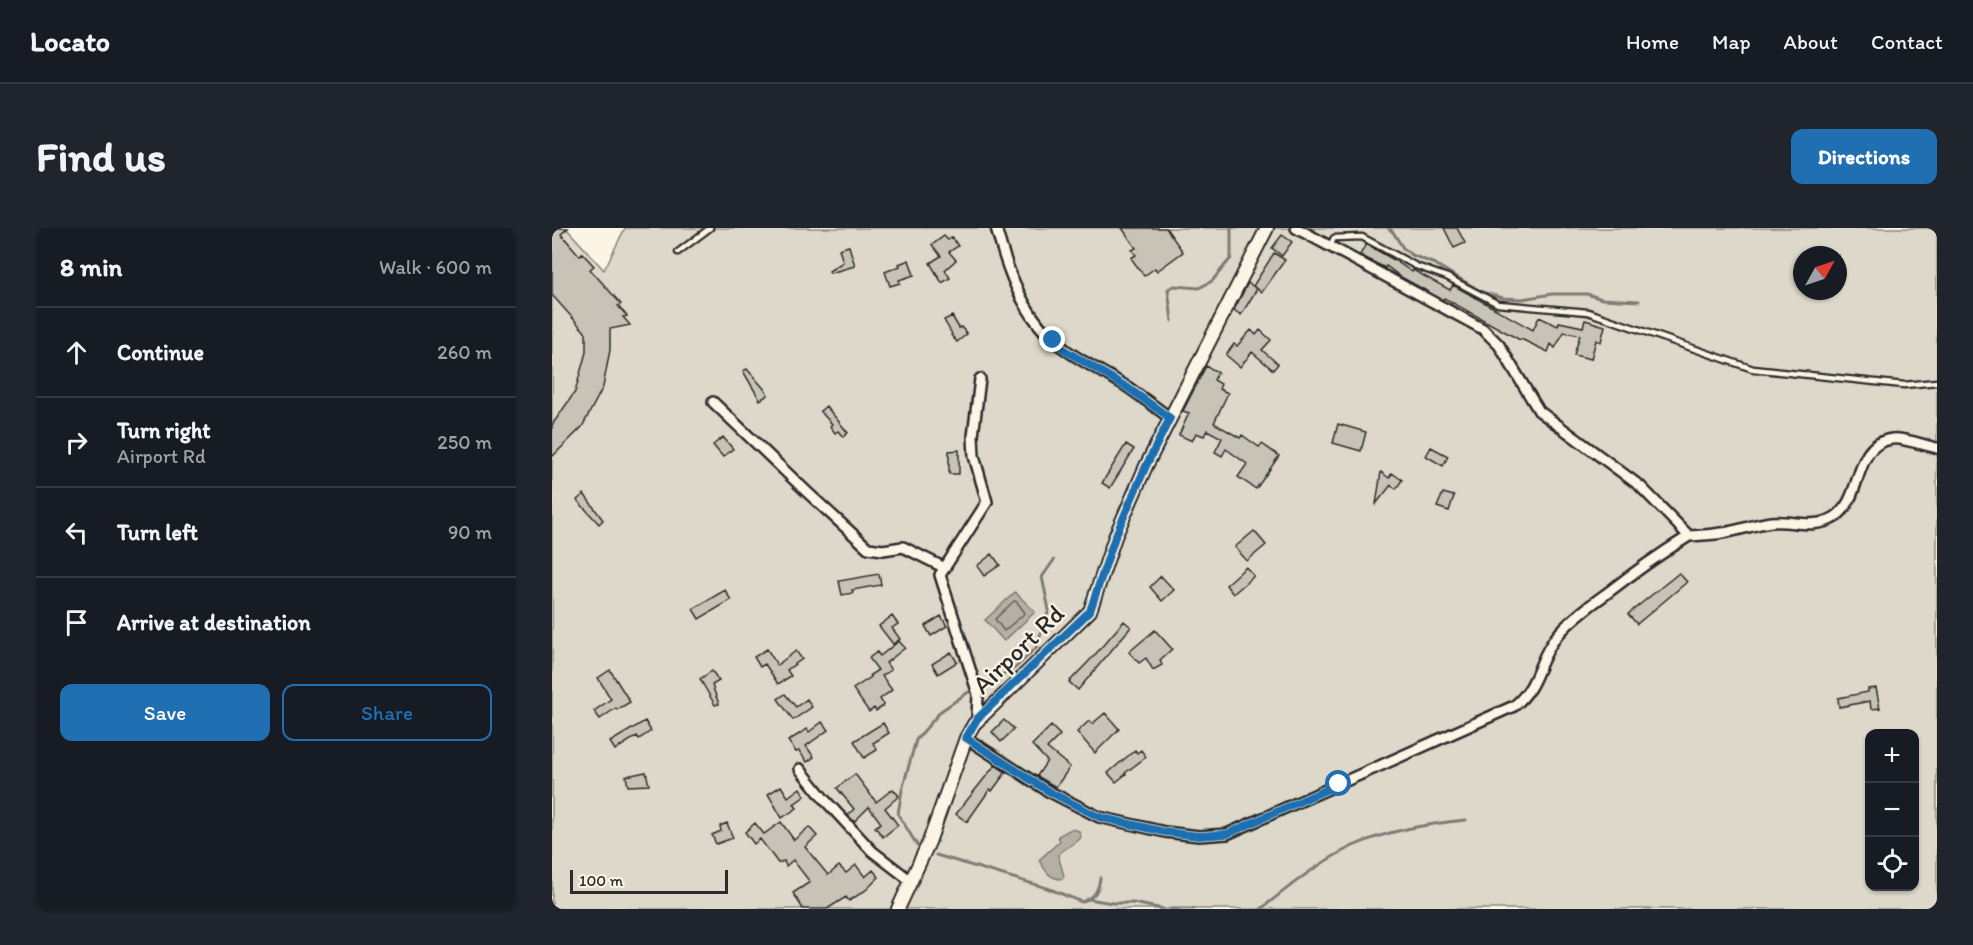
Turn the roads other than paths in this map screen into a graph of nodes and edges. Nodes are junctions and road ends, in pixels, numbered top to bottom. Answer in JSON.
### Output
{"nodes":[{"id":1,"x":710,"y":228,"type":"edge"},
{"id":2,"x":996,"y":228,"type":"edge"},
{"id":3,"x":1266,"y":228,"type":"edge"},
{"id":4,"x":1296,"y":228,"type":"edge"},
{"id":5,"x":1330,"y":246,"type":"junction"},
{"id":6,"x":678,"y":252,"type":"dead end"},
{"id":7,"x":980,"y":379,"type":"dead end"},
{"id":8,"x":1937,"y":382,"type":"edge"},
{"id":9,"x":713,"y":402,"type":"dead end"},
{"id":10,"x":1170,"y":418,"type":"junction"},
{"id":11,"x":1937,"y":448,"type":"edge"},
{"id":12,"x":1689,"y":536,"type":"junction"},
{"id":13,"x":945,"y":568,"type":"junction"},
{"id":14,"x":977,"y":719,"type":"junction"},
{"id":15,"x":966,"y":738,"type":"junction"},
{"id":16,"x":800,"y":769,"type":"dead end"},
{"id":17,"x":911,"y":881,"type":"junction"},
{"id":18,"x":898,"y":909,"type":"edge"}],
"edges":[{"from":1,"to":6,"type":"lane"},
{"from":2,"to":10,"type":"street"},
{"from":3,"to":10,"type":"main road","name":"Airport Rd"},
{"from":4,"to":5,"type":"street"},
{"from":5,"to":8,"type":"lane"},
{"from":5,"to":12,"type":"street"},
{"from":7,"to":13,"type":"street"},
{"from":9,"to":13,"type":"street"},
{"from":10,"to":14,"type":"main road","name":"Airport Rd"},
{"from":11,"to":12,"type":"street"},
{"from":12,"to":15,"type":"street"},
{"from":13,"to":14,"type":"street"},
{"from":14,"to":15,"type":"main road","name":"Airport Rd"},
{"from":15,"to":17,"type":"main road","name":"Airport Rd"},
{"from":16,"to":17,"type":"street"},
{"from":17,"to":18,"type":"main road","name":"Airport Rd"}]}
